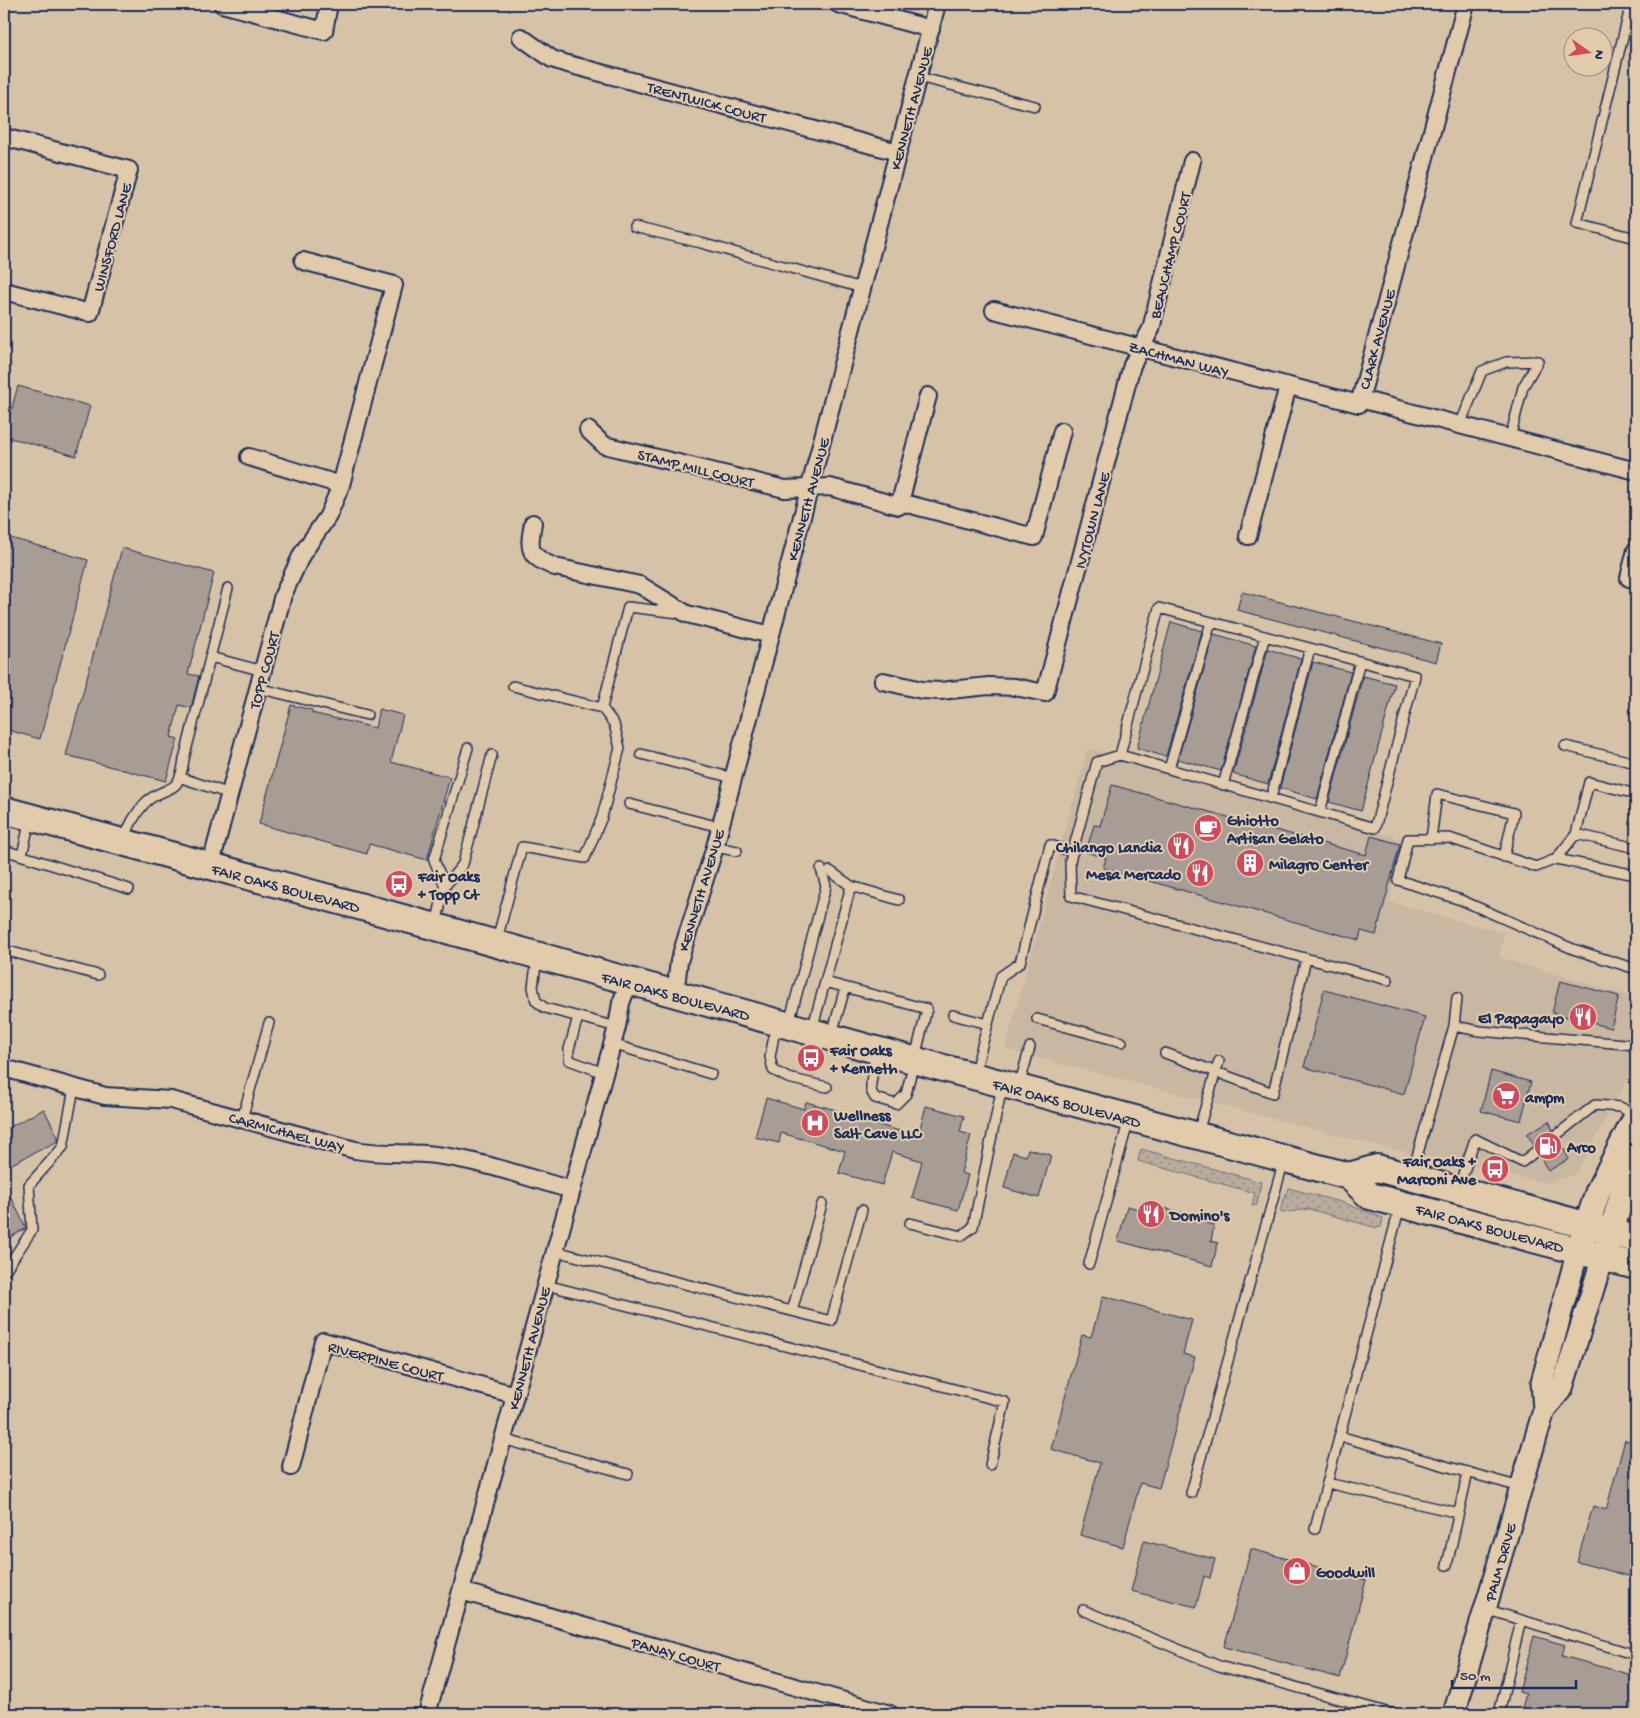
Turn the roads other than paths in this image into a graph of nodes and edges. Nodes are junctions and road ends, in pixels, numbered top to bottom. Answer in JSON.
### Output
{"nodes":[{"id":1,"x":222,"y":4,"type":"edge"},
{"id":2,"x":329,"y":4,"type":"edge"},
{"id":3,"x":838,"y":4,"type":"edge"},
{"id":4,"x":937,"y":4,"type":"edge"},
{"id":5,"x":1466,"y":4,"type":"edge"},
{"id":6,"x":1631,"y":4,"type":"edge"},
{"id":7,"x":931,"y":28,"type":"junction"},
{"id":8,"x":521,"y":37,"type":"dead end"},
{"id":9,"x":918,"y":77,"type":"junction"},
{"id":10,"x":1035,"y":106,"type":"dead end"},
{"id":11,"x":4,"y":137,"type":"edge"},
{"id":12,"x":898,"y":152,"type":"junction"},
{"id":13,"x":1192,"y":160,"type":"dead end"},
{"id":14,"x":634,"y":227,"type":"dead end"},
{"id":15,"x":1636,"y":238,"type":"edge"},
{"id":16,"x":303,"y":261,"type":"dead end"},
{"id":17,"x":862,"y":288,"type":"junction"},
{"id":18,"x":4,"y":290,"type":"edge"},
{"id":19,"x":994,"y":310,"type":"dead end"},
{"id":20,"x":1141,"y":348,"type":"junction"},
{"id":21,"x":1288,"y":386,"type":"junction"},
{"id":22,"x":928,"y":396,"type":"dead end"},
{"id":23,"x":1360,"y":399,"type":"junction"},
{"id":24,"x":1460,"y":425,"type":"junction"},
{"id":25,"x":588,"y":430,"type":"dead end"},
{"id":26,"x":1062,"y":431,"type":"dead end"},
{"id":27,"x":1510,"y":438,"type":"junction"},
{"id":28,"x":249,"y":456,"type":"dead end"},
{"id":29,"x":1636,"y":471,"type":"edge"},
{"id":30,"x":341,"y":485,"type":"junction"},
{"id":31,"x":809,"y":488,"type":"junction"},
{"id":32,"x":900,"y":502,"type":"junction"},
{"id":33,"x":533,"y":523,"type":"dead end"},
{"id":34,"x":1248,"y":536,"type":"dead end"},
{"id":35,"x":1636,"y":550,"type":"edge"},
{"id":36,"x":1629,"y":578,"type":"dead end"},
{"id":37,"x":228,"y":588,"type":"dead end"},
{"id":38,"x":687,"y":614,"type":"junction"},
{"id":39,"x":1210,"y":622,"type":"junction"},
{"id":40,"x":771,"y":635,"type":"junction"},
{"id":41,"x":1264,"y":636,"type":"junction"},
{"id":42,"x":1310,"y":648,"type":"junction"},
{"id":43,"x":210,"y":657,"type":"junction"},
{"id":44,"x":1360,"y":661,"type":"junction"},
{"id":45,"x":263,"y":671,"type":"junction"},
{"id":46,"x":883,"y":681,"type":"dead end"},
{"id":47,"x":513,"y":686,"type":"dead end"},
{"id":48,"x":258,"y":688,"type":"junction"},
{"id":49,"x":602,"y":708,"type":"junction"},
{"id":50,"x":367,"y":715,"type":"dead end"},
{"id":51,"x":1565,"y":746,"type":"dead end"},
{"id":52,"x":468,"y":748,"type":"dead end"},
{"id":53,"x":641,"y":754,"type":"dead end"},
{"id":54,"x":492,"y":755,"type":"dead end"},
{"id":55,"x":1120,"y":755,"type":"junction"},
{"id":56,"x":1636,"y":763,"type":"edge"},
{"id":57,"x":1169,"y":769,"type":"junction"},
{"id":58,"x":182,"y":778,"type":"junction"},
{"id":59,"x":733,"y":778,"type":"junction"},
{"id":60,"x":1223,"y":785,"type":"junction"},
{"id":61,"x":230,"y":794,"type":"junction"},
{"id":62,"x":1636,"y":794,"type":"edge"},
{"id":63,"x":1271,"y":798,"type":"junction"},
{"id":64,"x":629,"y":804,"type":"dead end"},
{"id":65,"x":4,"y":810,"type":"edge"},
{"id":66,"x":1320,"y":812,"type":"junction"},
{"id":67,"x":31,"y":818,"type":"junction"},
{"id":68,"x":720,"y":827,"type":"junction"},
{"id":69,"x":1576,"y":834,"type":"junction"},
{"id":70,"x":1431,"y":839,"type":"junction"},
{"id":71,"x":124,"y":843,"type":"junction"},
{"id":72,"x":715,"y":846,"type":"junction"},
{"id":73,"x":1636,"y":848,"type":"edge"},
{"id":74,"x":4,"y":850,"type":"edge"},
{"id":75,"x":737,"y":851,"type":"dead end"},
{"id":76,"x":1073,"y":852,"type":"junction"},
{"id":77,"x":22,"y":855,"type":"junction"},
{"id":78,"x":1504,"y":857,"type":"junction"},
{"id":79,"x":1556,"y":859,"type":"junction"},
{"id":80,"x":210,"y":867,"type":"junction"},
{"id":81,"x":1636,"y":875,"type":"edge"},
{"id":82,"x":446,"y":886,"type":"junction"},
{"id":83,"x":851,"y":886,"type":"junction"},
{"id":84,"x":129,"y":889,"type":"dead end"},
{"id":85,"x":899,"y":900,"type":"dead end"},
{"id":86,"x":436,"y":927,"type":"junction"},
{"id":87,"x":495,"y":945,"type":"junction"},
{"id":88,"x":4,"y":950,"type":"edge"},
{"id":89,"x":537,"y":957,"type":"junction"},
{"id":90,"x":1306,"y":959,"type":"junction"},
{"id":91,"x":1636,"y":969,"type":"edge"},
{"id":92,"x":98,"y":975,"type":"dead end"},
{"id":93,"x":1388,"y":980,"type":"dead end"},
{"id":94,"x":629,"y":982,"type":"junction"},
{"id":95,"x":825,"y":982,"type":"junction"},
{"id":96,"x":845,"y":988,"type":"junction"},
{"id":97,"x":676,"y":995,"type":"junction"},
{"id":98,"x":1457,"y":998,"type":"dead end"},
{"id":99,"x":953,"y":1015,"type":"dead end"},
{"id":100,"x":578,"y":1017,"type":"junction"},
{"id":101,"x":1037,"y":1019,"type":"dead end"},
{"id":102,"x":269,"y":1024,"type":"dead end"},
{"id":103,"x":988,"y":1024,"type":"junction"},
{"id":104,"x":1454,"y":1026,"type":"junction"},
{"id":105,"x":617,"y":1027,"type":"junction"},
{"id":106,"x":802,"y":1029,"type":"junction"},
{"id":107,"x":1122,"y":1042,"type":"dead end"},
{"id":108,"x":612,"y":1044,"type":"junction"},
{"id":109,"x":1636,"y":1045,"type":"edge"},
{"id":110,"x":1030,"y":1047,"type":"dead end"},
{"id":111,"x":876,"y":1050,"type":"junction"},
{"id":112,"x":1166,"y":1053,"type":"dead end"},
{"id":113,"x":913,"y":1060,"type":"junction"},
{"id":114,"x":1219,"y":1060,"type":"dead end"},
{"id":115,"x":4,"y":1068,"type":"edge"},
{"id":116,"x":1216,"y":1070,"type":"junction"},
{"id":117,"x":604,"y":1073,"type":"junction"},
{"id":118,"x":711,"y":1074,"type":"dead end"},
{"id":119,"x":973,"y":1076,"type":"junction"},
{"id":120,"x":1011,"y":1086,"type":"junction"},
{"id":121,"x":827,"y":1087,"type":"dead end"},
{"id":122,"x":74,"y":1088,"type":"junction"},
{"id":123,"x":1636,"y":1116,"type":"edge"},
{"id":124,"x":1129,"y":1118,"type":"junction"},
{"id":125,"x":242,"y":1119,"type":"junction"},
{"id":126,"x":1197,"y":1137,"type":"junction"},
{"id":127,"x":1284,"y":1159,"type":"junction"},
{"id":128,"x":1636,"y":1164,"type":"edge"},
{"id":129,"x":1349,"y":1176,"type":"junction"},
{"id":130,"x":1411,"y":1177,"type":"junction"},
{"id":131,"x":1458,"y":1189,"type":"junction"},
{"id":132,"x":572,"y":1190,"type":"junction"},
{"id":133,"x":1401,"y":1203,"type":"junction"},
{"id":134,"x":822,"y":1204,"type":"dead end"},
{"id":135,"x":862,"y":1210,"type":"dead end"},
{"id":136,"x":910,"y":1223,"type":"dead end"},
{"id":137,"x":1586,"y":1224,"type":"junction"},
{"id":138,"x":1611,"y":1232,"type":"junction"},
{"id":139,"x":1636,"y":1239,"type":"edge"},
{"id":140,"x":555,"y":1250,"type":"junction"},
{"id":141,"x":1591,"y":1254,"type":"junction"},
{"id":142,"x":1089,"y":1264,"type":"dead end"},
{"id":143,"x":1636,"y":1266,"type":"edge"},
{"id":144,"x":4,"y":1272,"type":"edge"},
{"id":145,"x":546,"y":1285,"type":"junction"},
{"id":146,"x":792,"y":1311,"type":"junction"},
{"id":147,"x":515,"y":1395,"type":"junction"},
{"id":148,"x":1339,"y":1436,"type":"junction"},
{"id":149,"x":503,"y":1439,"type":"junction"},
{"id":150,"x":990,"y":1465,"type":"dead end"},
{"id":151,"x":291,"y":1467,"type":"dead end"},
{"id":152,"x":1468,"y":1472,"type":"junction"},
{"id":153,"x":628,"y":1474,"type":"dead end"},
{"id":154,"x":1327,"y":1483,"type":"junction"},
{"id":155,"x":1520,"y":1487,"type":"junction"},
{"id":156,"x":1191,"y":1493,"type":"dead end"},
{"id":157,"x":1459,"y":1513,"type":"junction"},
{"id":158,"x":1315,"y":1529,"type":"dead end"},
{"id":159,"x":1447,"y":1565,"type":"dead end"},
{"id":160,"x":461,"y":1591,"type":"junction"},
{"id":161,"x":1485,"y":1609,"type":"junction"},
{"id":162,"x":1083,"y":1610,"type":"dead end"},
{"id":163,"x":1521,"y":1620,"type":"junction"},
{"id":164,"x":1636,"y":1655,"type":"edge"},
{"id":165,"x":427,"y":1714,"type":"edge"},
{"id":166,"x":890,"y":1714,"type":"edge"},
{"id":167,"x":1394,"y":1714,"type":"edge"},
{"id":168,"x":1454,"y":1714,"type":"edge"},
{"id":169,"x":1499,"y":1714,"type":"edge"}],
"edges":[{"from":1,"to":2,"type":"street"},
{"from":3,"to":7,"type":"street"},
{"from":4,"to":7,"type":"street","name":"KENNETH AVENUE"},
{"from":5,"to":23,"type":"street","name":"CLARK AVENUE"},
{"from":6,"to":15,"type":"lane"},
{"from":7,"to":9,"type":"street","name":"KENNETH AVENUE"},
{"from":8,"to":12,"type":"street","name":"TRENTWICK COURT"},
{"from":9,"to":10,"type":"lane"},
{"from":9,"to":12,"type":"street","name":"KENNETH AVENUE"},
{"from":11,"to":18,"type":"street","name":"WINSFORD LANE"},
{"from":12,"to":17,"type":"street","name":"KENNETH AVENUE"},
{"from":13,"to":20,"type":"street","name":"BEAUCHAMP COURT"},
{"from":14,"to":17,"type":"lane"},
{"from":16,"to":30,"type":"street","name":"TOPP COURT"},
{"from":17,"to":31,"type":"street","name":"KENNETH AVENUE"},
{"from":19,"to":20,"type":"street","name":"ZACHMAN WAY"},
{"from":20,"to":21,"type":"street","name":"ZACHMAN WAY"},
{"from":20,"to":46,"type":"street","name":"IVYTOWN LANE"},
{"from":21,"to":23,"type":"street","name":"ZACHMAN WAY"},
{"from":21,"to":34,"type":"street"},
{"from":22,"to":32,"type":"street"},
{"from":23,"to":24,"type":"street","name":"CLARK AVENUE"},
{"from":24,"to":27,"type":"street","name":"CLARK AVENUE"},
{"from":24,"to":27,"type":"lane"},
{"from":25,"to":31,"type":"street","name":"STAMP MILL COURT"},
{"from":26,"to":32,"type":"street"},
{"from":27,"to":29,"type":"street","name":"CLARK AVENUE"},
{"from":28,"to":30,"type":"street"},
{"from":30,"to":45,"type":"street","name":"TOPP COURT"},
{"from":31,"to":32,"type":"street","name":"STAMP MILL COURT"},
{"from":31,"to":40,"type":"street","name":"KENNETH AVENUE"},
{"from":33,"to":38,"type":"street"},
{"from":35,"to":36,"type":"street"},
{"from":37,"to":43,"type":"lane"},
{"from":38,"to":40,"type":"street"},
{"from":38,"to":49,"type":"lane"},
{"from":39,"to":41,"type":"lane"},
{"from":39,"to":55,"type":"lane"},
{"from":39,"to":57,"type":"lane"},
{"from":40,"to":59,"type":"street","name":"KENNETH AVENUE"},
{"from":41,"to":42,"type":"lane"},
{"from":41,"to":60,"type":"lane"},
{"from":42,"to":44,"type":"lane"},
{"from":42,"to":63,"type":"lane"},
{"from":43,"to":45,"type":"lane"},
{"from":43,"to":58,"type":"lane"},
{"from":44,"to":66,"type":"lane"},
{"from":44,"to":66,"type":"lane"},
{"from":45,"to":48,"type":"street","name":"TOPP COURT"},
{"from":47,"to":49,"type":"lane"},
{"from":48,"to":50,"type":"lane"},
{"from":48,"to":61,"type":"street","name":"TOPP COURT"},
{"from":49,"to":87,"type":"lane"},
{"from":51,"to":56,"type":"lane"},
{"from":52,"to":82,"type":"lane"},
{"from":53,"to":59,"type":"lane"},
{"from":54,"to":82,"type":"lane"},
{"from":55,"to":57,"type":"lane"},
{"from":55,"to":76,"type":"lane"},
{"from":57,"to":60,"type":"lane"},
{"from":58,"to":61,"type":"lane"},
{"from":58,"to":71,"type":"lane"},
{"from":59,"to":68,"type":"street","name":"KENNETH AVENUE"},
{"from":60,"to":63,"type":"lane"},
{"from":61,"to":80,"type":"street","name":"TOPP COURT"},
{"from":62,"to":69,"type":"lane"},
{"from":63,"to":66,"type":"lane"},
{"from":64,"to":68,"type":"lane"},
{"from":65,"to":67,"type":"main road","name":"FAIR OAKS BOULEVARD"},
{"from":67,"to":71,"type":"main road","name":"FAIR OAKS BOULEVARD"},
{"from":67,"to":77,"type":"lane"},
{"from":68,"to":72,"type":"street","name":"KENNETH AVENUE"},
{"from":69,"to":73,"type":"lane"},
{"from":69,"to":79,"type":"lane"},
{"from":70,"to":78,"type":"lane"},
{"from":70,"to":78,"type":"lane"},
{"from":70,"to":91,"type":"lane"},
{"from":71,"to":80,"type":"main road","name":"FAIR OAKS BOULEVARD"},
{"from":72,"to":75,"type":"lane"},
{"from":72,"to":97,"type":"street","name":"KENNETH AVENUE"},
{"from":74,"to":77,"type":"lane"},
{"from":76,"to":90,"type":"lane"},
{"from":76,"to":103,"type":"lane"},
{"from":77,"to":84,"type":"lane"},
{"from":78,"to":79,"type":"lane"},
{"from":79,"to":81,"type":"lane"},
{"from":80,"to":86,"type":"main road","name":"FAIR OAKS BOULEVARD"},
{"from":82,"to":86,"type":"lane"},
{"from":83,"to":85,"type":"lane"},
{"from":83,"to":95,"type":"lane"},
{"from":83,"to":106,"type":"lane"},
{"from":86,"to":87,"type":"main road","name":"FAIR OAKS BOULEVARD"},
{"from":87,"to":89,"type":"main road","name":"FAIR OAKS BOULEVARD"},
{"from":88,"to":92,"type":"lane"},
{"from":89,"to":94,"type":"main road","name":"FAIR OAKS BOULEVARD"},
{"from":89,"to":100,"type":"lane"},
{"from":90,"to":93,"type":"lane"},
{"from":90,"to":116,"type":"lane"},
{"from":94,"to":97,"type":"main road","name":"FAIR OAKS BOULEVARD"},
{"from":94,"to":105,"type":"street","name":"KENNETH AVENUE"},
{"from":95,"to":96,"type":"lane"},
{"from":95,"to":106,"type":"lane"},
{"from":96,"to":106,"type":"lane"},
{"from":96,"to":113,"type":"lane"},
{"from":97,"to":106,"type":"main road","name":"FAIR OAKS BOULEVARD"},
{"from":98,"to":104,"type":"lane"},
{"from":99,"to":103,"type":"lane"},
{"from":100,"to":105,"type":"lane"},
{"from":100,"to":117,"type":"lane"},
{"from":101,"to":107,"type":"lane"},
{"from":102,"to":125,"type":"lane"},
{"from":103,"to":119,"type":"lane"},
{"from":104,"to":109,"type":"lane"},
{"from":104,"to":130,"type":"lane"},
{"from":105,"to":108,"type":"street","name":"KENNETH AVENUE"},
{"from":106,"to":111,"type":"main road","name":"FAIR OAKS BOULEVARD"},
{"from":106,"to":121,"type":"lane"},
{"from":108,"to":117,"type":"street","name":"KENNETH AVENUE"},
{"from":108,"to":118,"type":"lane"},
{"from":110,"to":120,"type":"lane"},
{"from":111,"to":113,"type":"main road","name":"FAIR OAKS BOULEVARD"},
{"from":111,"to":113,"type":"lane"},
{"from":112,"to":116,"type":"lane"},
{"from":113,"to":119,"type":"main road","name":"FAIR OAKS BOULEVARD"},
{"from":114,"to":116,"type":"lane"},
{"from":115,"to":122,"type":"street","name":"CARMICHAEL WAY"},
{"from":116,"to":126,"type":"lane"},
{"from":117,"to":132,"type":"street","name":"KENNETH AVENUE"},
{"from":119,"to":120,"type":"main road","name":"FAIR OAKS BOULEVARD"},
{"from":120,"to":124,"type":"main road","name":"FAIR OAKS BOULEVARD"},
{"from":120,"to":136,"type":"lane"},
{"from":122,"to":125,"type":"street","name":"CARMICHAEL WAY"},
{"from":122,"to":144,"type":"lane"},
{"from":123,"to":131,"type":"lane"},
{"from":123,"to":137,"type":"main road"},
{"from":124,"to":126,"type":"main road","name":"FAIR OAKS BOULEVARD"},
{"from":124,"to":142,"type":"lane"},
{"from":125,"to":132,"type":"street","name":"CARMICHAEL WAY"},
{"from":126,"to":127,"type":"main road","name":"FAIR OAKS BOULEVARD"},
{"from":127,"to":129,"type":"main road","name":"FAIR OAKS BOULEVARD"},
{"from":127,"to":156,"type":"lane"},
{"from":128,"to":138,"type":"main road","name":"PALM DRIVE"},
{"from":129,"to":130,"type":"main road","name":"FAIR OAKS BOULEVARD"},
{"from":129,"to":133,"type":"main road","name":"FAIR OAKS BOULEVARD"},
{"from":130,"to":131,"type":"main road","name":"FAIR OAKS BOULEVARD"},
{"from":131,"to":137,"type":"main road","name":"FAIR OAKS BOULEVARD"},
{"from":132,"to":140,"type":"street","name":"KENNETH AVENUE"},
{"from":133,"to":141,"type":"main road","name":"FAIR OAKS BOULEVARD"},
{"from":133,"to":148,"type":"lane"},
{"from":134,"to":146,"type":"lane"},
{"from":135,"to":146,"type":"lane"},
{"from":137,"to":138,"type":"main road","name":"FAIR OAKS BOULEVARD"},
{"from":137,"to":141,"type":"main road"},
{"from":138,"to":139,"type":"main road","name":"FAIR OAKS BOULEVARD"},
{"from":138,"to":141,"type":"main road","name":"PALM DRIVE"},
{"from":140,"to":145,"type":"street","name":"KENNETH AVENUE"},
{"from":140,"to":146,"type":"lane"},
{"from":141,"to":143,"type":"main road","name":"FAIR OAKS BOULEVARD"},
{"from":141,"to":155,"type":"street","name":"PALM DRIVE"},
{"from":145,"to":147,"type":"street","name":"KENNETH AVENUE"},
{"from":145,"to":150,"type":"lane"},
{"from":147,"to":149,"type":"street","name":"KENNETH AVENUE"},
{"from":147,"to":151,"type":"street","name":"RIVERPINE COURT"},
{"from":148,"to":152,"type":"lane"},
{"from":148,"to":154,"type":"lane"},
{"from":149,"to":153,"type":"lane"},
{"from":149,"to":160,"type":"street","name":"KENNETH AVENUE"},
{"from":152,"to":155,"type":"lane"},
{"from":152,"to":157,"type":"lane"},
{"from":154,"to":157,"type":"lane"},
{"from":154,"to":158,"type":"lane"},
{"from":155,"to":161,"type":"street","name":"PALM DRIVE"},
{"from":157,"to":159,"type":"lane"},
{"from":160,"to":165,"type":"street","name":"KENNETH AVENUE"},
{"from":160,"to":166,"type":"street","name":"PANAY COURT"},
{"from":161,"to":163,"type":"lane"},
{"from":161,"to":168,"type":"street","name":"PALM DRIVE"},
{"from":162,"to":167,"type":"lane"},
{"from":163,"to":164,"type":"lane"},
{"from":163,"to":169,"type":"lane"}]}
